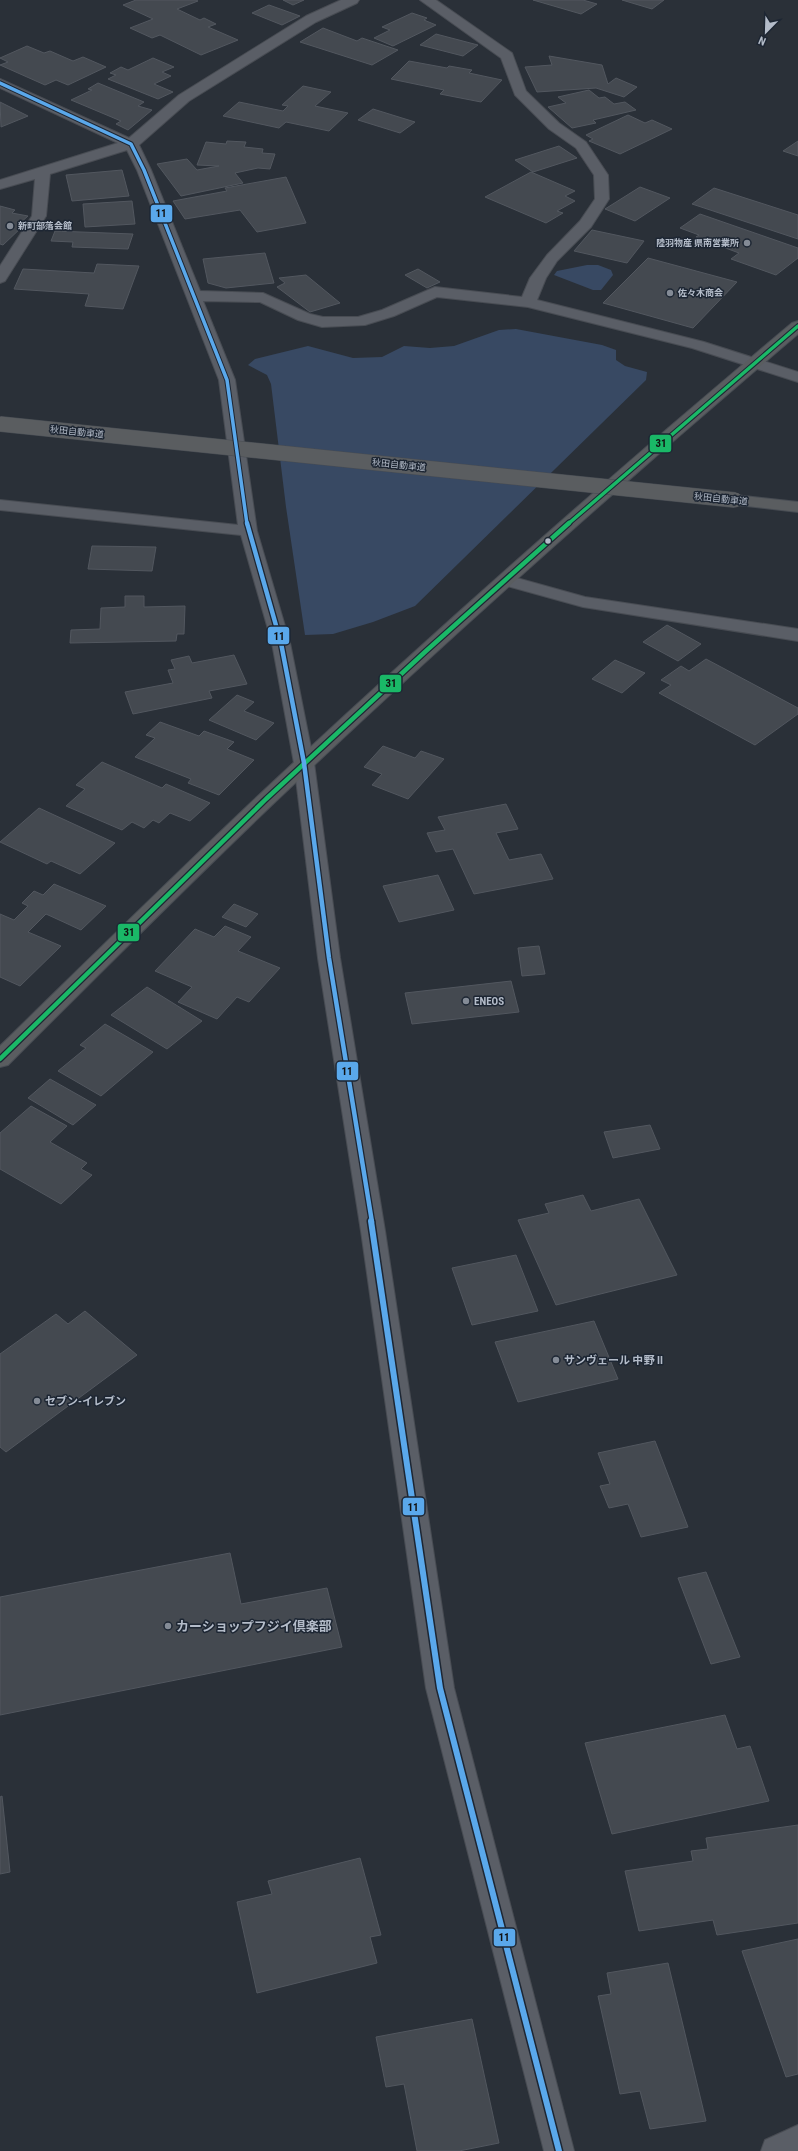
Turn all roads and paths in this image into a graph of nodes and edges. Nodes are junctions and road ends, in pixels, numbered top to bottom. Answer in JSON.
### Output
{"nodes":[{"id":1,"x":352,"y":0,"type":"edge"},
{"id":2,"x":427,"y":0,"type":"edge"},
{"id":3,"x":0,"y":83,"type":"edge"},
{"id":4,"x":131,"y":144,"type":"junction"},
{"id":5,"x":43,"y":172,"type":"junction"},
{"id":6,"x":0,"y":185,"type":"edge"},
{"id":7,"x":0,"y":278,"type":"edge"},
{"id":8,"x":194,"y":296,"type":"junction"},
{"id":9,"x":528,"y":302,"type":"junction"},
{"id":10,"x":798,"y":326,"type":"edge"},
{"id":11,"x":755,"y":362,"type":"junction"},
{"id":12,"x":798,"y":377,"type":"edge"},
{"id":13,"x":0,"y":424,"type":"edge"},
{"id":14,"x":0,"y":505,"type":"edge"},
{"id":15,"x":798,"y":507,"type":"edge"},
{"id":16,"x":248,"y":531,"type":"junction"},
{"id":17,"x":506,"y":580,"type":"junction"},
{"id":18,"x":798,"y":635,"type":"edge"},
{"id":19,"x":304,"y":763,"type":"junction"},
{"id":20,"x":0,"y":1059,"type":"edge"},
{"id":21,"x":798,"y":2140,"type":"edge"},
{"id":22,"x":559,"y":2151,"type":"edge"},
{"id":23,"x":776,"y":2151,"type":"edge"}],
"edges":[{"from":1,"to":4,"type":"street"},
{"from":2,"to":9,"type":"street"},
{"from":3,"to":4,"type":"street"},
{"from":4,"to":5,"type":"street"},
{"from":4,"to":8,"type":"street"},
{"from":5,"to":6,"type":"street"},
{"from":5,"to":7,"type":"street"},
{"from":8,"to":9,"type":"street"},
{"from":8,"to":16,"type":"street"},
{"from":9,"to":11,"type":"street"},
{"from":10,"to":11,"type":"highway"},
{"from":11,"to":12,"type":"street"},
{"from":11,"to":17,"type":"highway"},
{"from":13,"to":15,"type":"highway","name":"秋田自動車道","bridge":true},
{"from":14,"to":16,"type":"street"},
{"from":16,"to":19,"type":"street"},
{"from":17,"to":18,"type":"street"},
{"from":17,"to":19,"type":"highway"},
{"from":19,"to":20,"type":"highway"},
{"from":19,"to":22,"type":"street"},
{"from":21,"to":23,"type":"street"}]}
